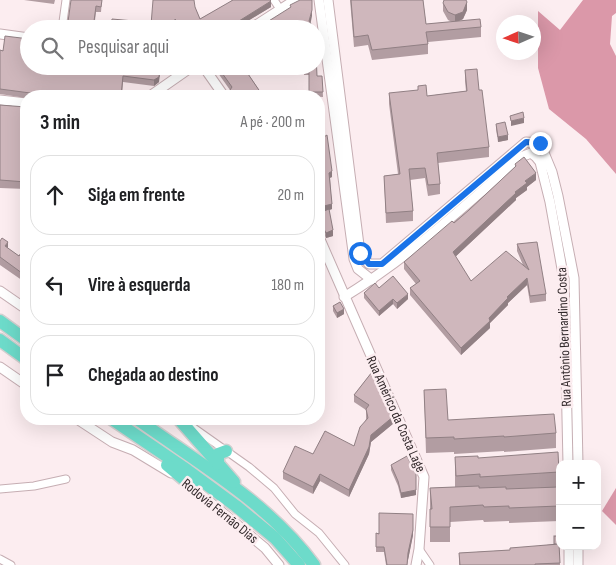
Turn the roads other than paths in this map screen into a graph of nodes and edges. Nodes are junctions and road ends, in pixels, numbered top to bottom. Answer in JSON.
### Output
{"nodes":[{"id":1,"x":66,"y":0,"type":"edge"},
{"id":2,"x":274,"y":0,"type":"edge"},
{"id":3,"x":295,"y":0,"type":"edge"},
{"id":4,"x":319,"y":0,"type":"edge"},
{"id":5,"x":328,"y":0,"type":"edge"},
{"id":6,"x":280,"y":9,"type":"junction"},
{"id":7,"x":63,"y":20,"type":"edge"},
{"id":8,"x":264,"y":20,"type":"edge"},
{"id":9,"x":322,"y":20,"type":"edge"},
{"id":10,"x":0,"y":34,"type":"edge"},
{"id":11,"x":20,"y":37,"type":"edge"},
{"id":12,"x":325,"y":44,"type":"edge"},
{"id":13,"x":180,"y":75,"type":"edge"},
{"id":14,"x":209,"y":75,"type":"edge"},
{"id":15,"x":159,"y":90,"type":"edge"},
{"id":16,"x":220,"y":90,"type":"edge"},
{"id":17,"x":0,"y":100,"type":"edge"},
{"id":18,"x":20,"y":102,"type":"edge"},
{"id":19,"x":467,"y":198,"type":"junction"},
{"id":20,"x":325,"y":250,"type":"edge"},
{"id":21,"x":372,"y":280,"type":"junction"},
{"id":22,"x":0,"y":291,"type":"edge"},
{"id":23,"x":344,"y":297,"type":"junction"},
{"id":24,"x":20,"y":305,"type":"edge"},
{"id":25,"x":0,"y":321,"type":"edge"},
{"id":26,"x":20,"y":336,"type":"edge"},
{"id":27,"x":0,"y":340,"type":"edge"},
{"id":28,"x":20,"y":355,"type":"edge"},
{"id":29,"x":0,"y":367,"type":"edge"},
{"id":30,"x":20,"y":381,"type":"edge"},
{"id":31,"x":86,"y":425,"type":"edge"},
{"id":32,"x":119,"y":425,"type":"edge"},
{"id":33,"x":121,"y":425,"type":"edge"},
{"id":34,"x":145,"y":425,"type":"edge"},
{"id":35,"x":184,"y":425,"type":"edge"},
{"id":36,"x":188,"y":425,"type":"edge"},
{"id":37,"x":226,"y":451,"type":"junction"},
{"id":38,"x":568,"y":460,"type":"edge"},
{"id":39,"x":578,"y":460,"type":"edge"},
{"id":40,"x":218,"y":464,"type":"junction"},
{"id":41,"x":66,"y":479,"type":"dead end"},
{"id":42,"x":192,"y":486,"type":"junction"},
{"id":43,"x":0,"y":489,"type":"edge"},
{"id":44,"x":247,"y":497,"type":"junction"},
{"id":45,"x":419,"y":549,"type":"junction"},
{"id":46,"x":569,"y":550,"type":"edge"},
{"id":47,"x":578,"y":550,"type":"edge"},
{"id":48,"x":0,"y":559,"type":"edge"},
{"id":49,"x":11,"y":565,"type":"edge"},
{"id":50,"x":279,"y":565,"type":"edge"},
{"id":51,"x":298,"y":565,"type":"edge"},
{"id":52,"x":314,"y":565,"type":"edge"},
{"id":53,"x":345,"y":565,"type":"edge"},
{"id":54,"x":416,"y":565,"type":"edge"},
{"id":55,"x":430,"y":565,"type":"edge"},
{"id":56,"x":569,"y":565,"type":"edge"},
{"id":57,"x":578,"y":565,"type":"edge"}],
"edges":[{"from":1,"to":7,"type":"street"},
{"from":2,"to":6,"type":"street"},
{"from":3,"to":6,"type":"street"},
{"from":4,"to":9,"type":"street"},
{"from":5,"to":19,"type":"street","name":"Rua Antônio Bernardino Costa"},
{"from":6,"to":8,"type":"street"},
{"from":10,"to":11,"type":"street"},
{"from":12,"to":21,"type":"street"},
{"from":13,"to":15,"type":"street"},
{"from":14,"to":16,"type":"street"},
{"from":17,"to":18,"type":"street"},
{"from":19,"to":21,"type":"street","name":"Rua Antônio Bernardino Costa"},
{"from":19,"to":38,"type":"street","name":"Rua Antônio Bernardino Costa"},
{"from":19,"to":39,"type":"street","name":"Rua Antônio Bernardino Costa"},
{"from":20,"to":23,"type":"street","name":"Rua Américo da Costa Lage"},
{"from":21,"to":23,"type":"street","name":"Rua Antônio Bernardino Costa"},
{"from":22,"to":24,"type":"street"},
{"from":23,"to":45,"type":"street","name":"Rua Américo da Costa Lage"},
{"from":25,"to":26,"type":"highway"},
{"from":27,"to":28,"type":"highway"},
{"from":29,"to":30,"type":"street"},
{"from":31,"to":42,"type":"street","name":"Rodovia Fernão Dias"},
{"from":32,"to":42,"type":"highway"},
{"from":33,"to":51,"type":"highway","name":"Rodovia Fernão Dias"},
{"from":34,"to":44,"type":"highway","name":"Rodovia Fernão Dias"},
{"from":35,"to":40,"type":"highway"},
{"from":36,"to":37,"type":"street"},
{"from":37,"to":40,"type":"highway"},
{"from":37,"to":53,"type":"street"},
{"from":40,"to":44,"type":"highway"},
{"from":41,"to":43,"type":"street"},
{"from":42,"to":50,"type":"street","name":"Rodovia Fernão Dias"},
{"from":44,"to":52,"type":"highway","name":"Rodovia Fernão Dias"},
{"from":45,"to":54,"type":"street","name":"Rua Américo da Costa Lage"},
{"from":45,"to":55,"type":"street"},
{"from":46,"to":56,"type":"street"},
{"from":47,"to":57,"type":"street"},
{"from":48,"to":49,"type":"street"}]}
